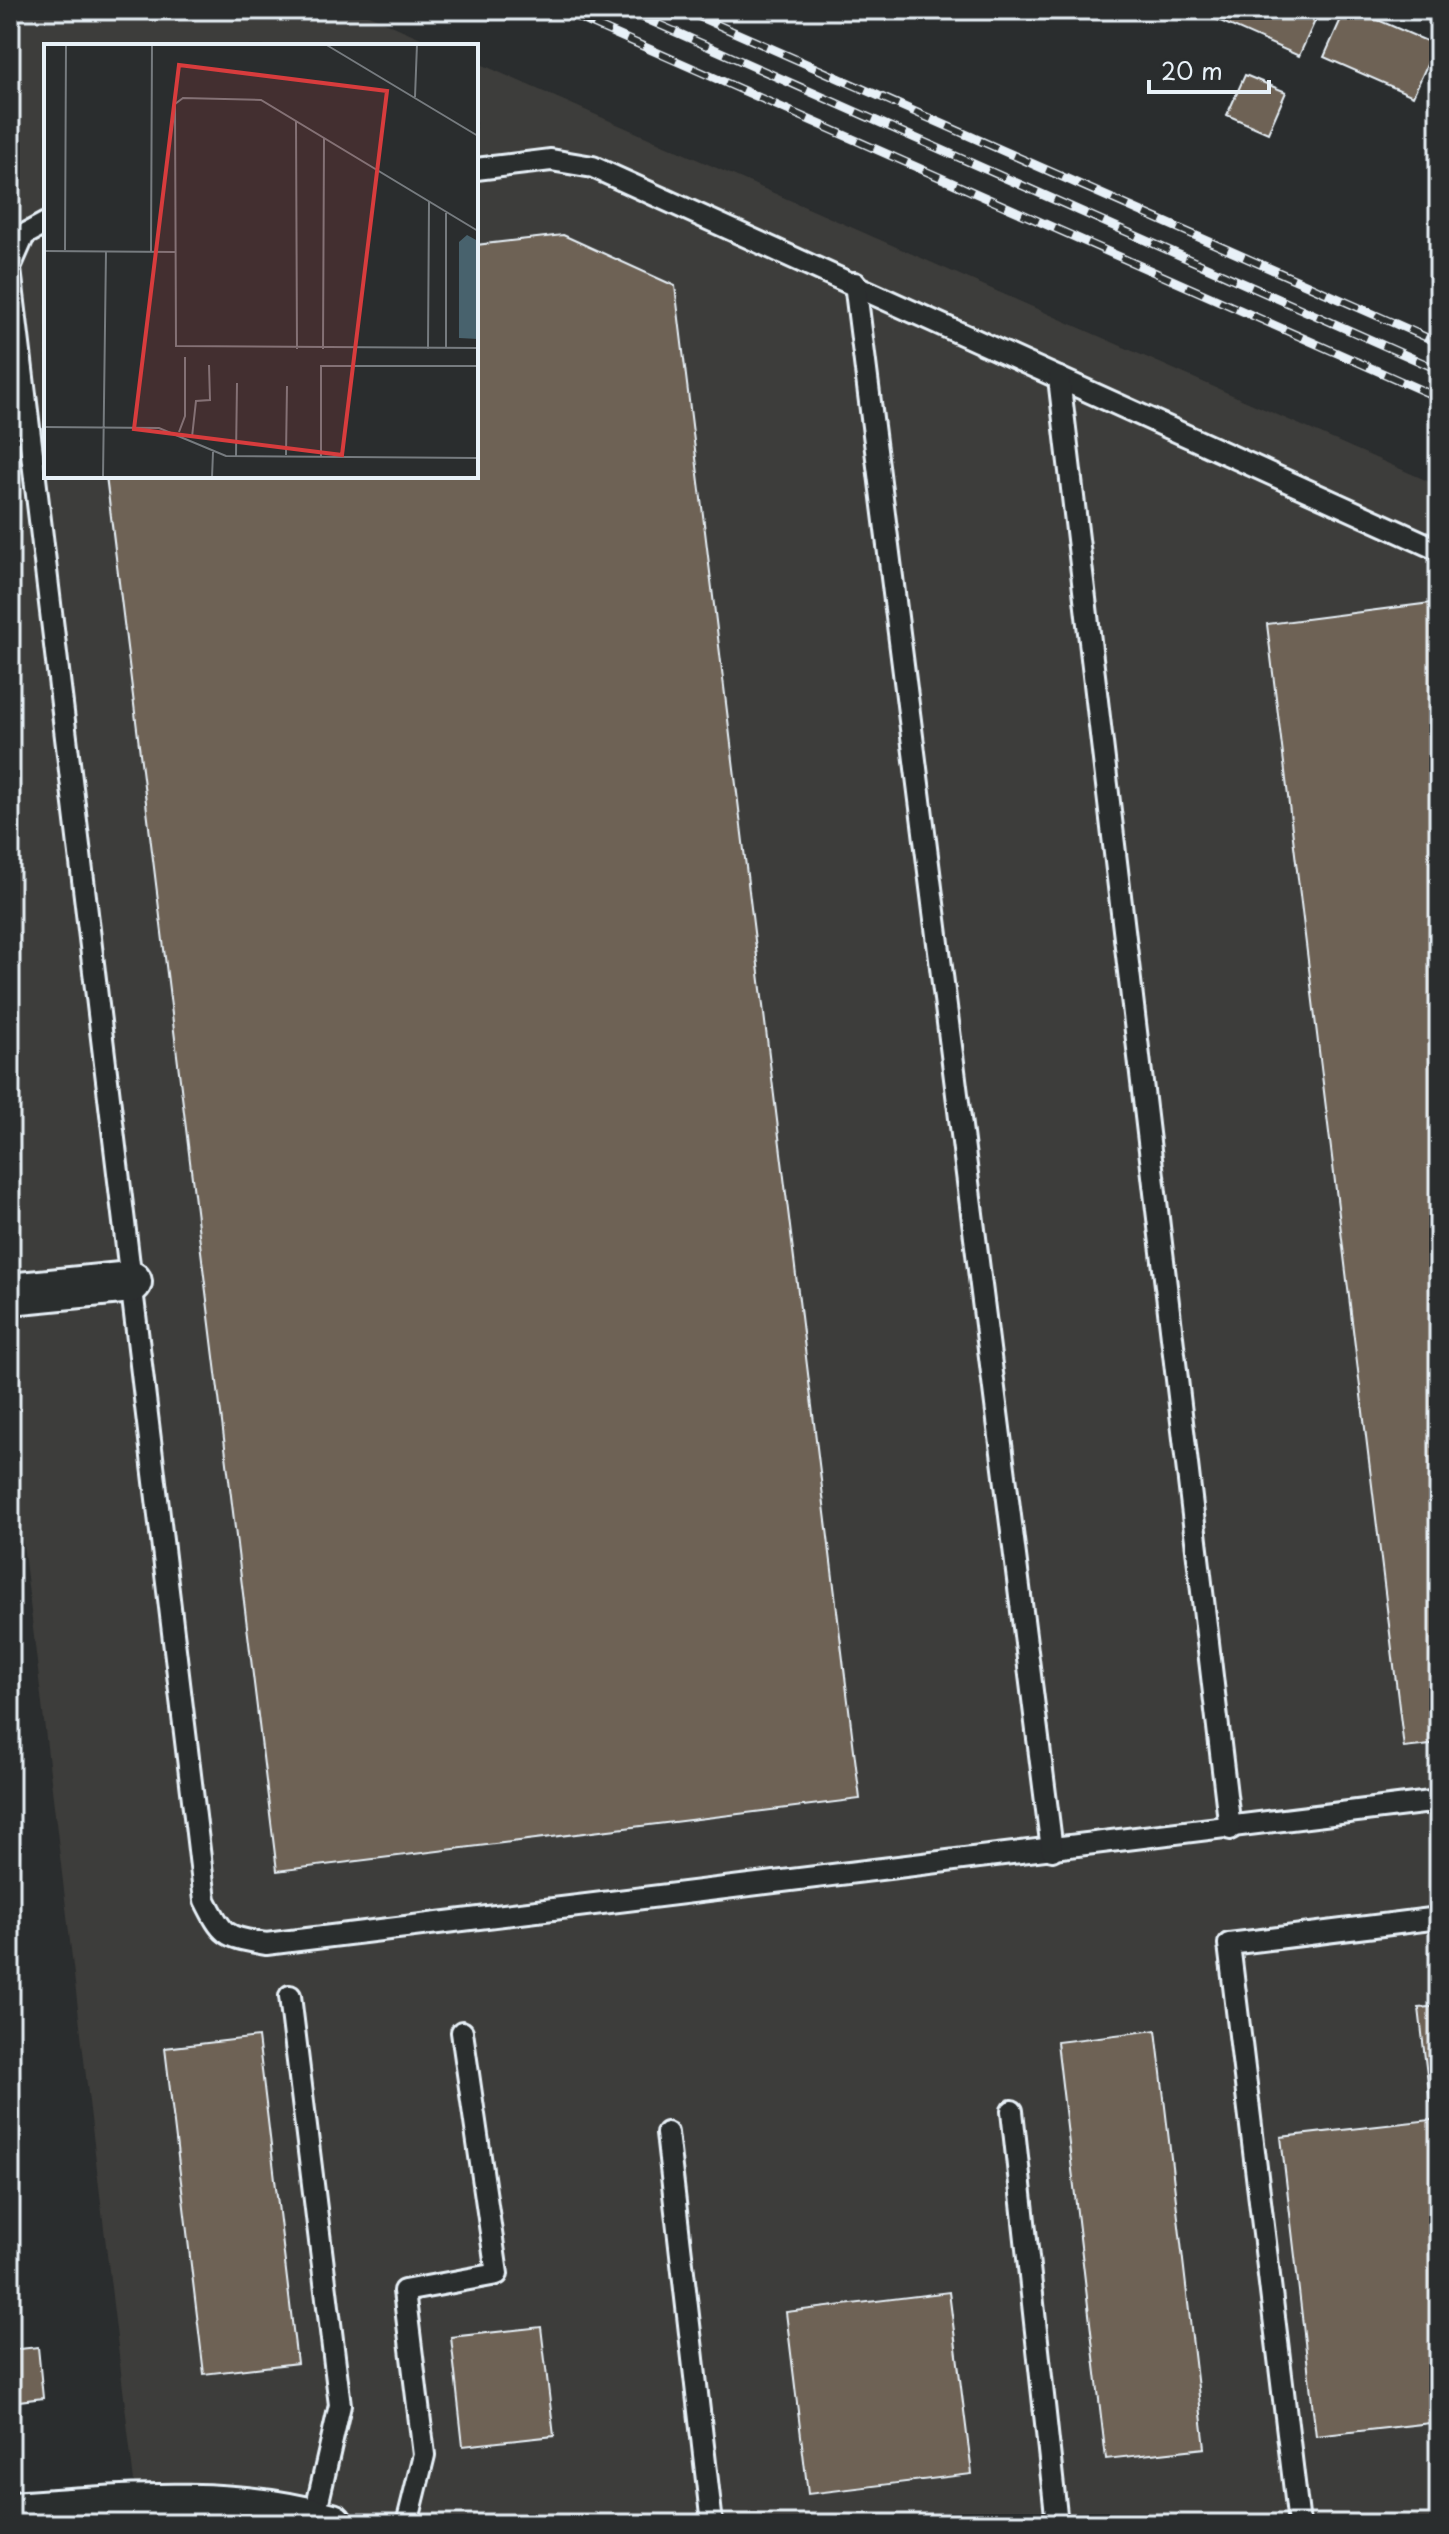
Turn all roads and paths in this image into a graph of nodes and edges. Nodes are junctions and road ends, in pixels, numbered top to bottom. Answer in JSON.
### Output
{"nodes":[{"id":1,"x":478,"y":169,"type":"edge"},
{"id":2,"x":44,"y":224,"type":"edge"},
{"id":3,"x":10,"y":268,"type":"edge"},
{"id":4,"x":855,"y":283,"type":"junction"},
{"id":5,"x":1059,"y":378,"type":"junction"},
{"id":6,"x":1439,"y":550,"type":"edge"},
{"id":7,"x":131,"y":1282,"type":"junction"},
{"id":8,"x":10,"y":1294,"type":"edge"},
{"id":9,"x":1439,"y":1801,"type":"edge"},
{"id":10,"x":1230,"y":1829,"type":"junction"},
{"id":11,"x":1052,"y":1850,"type":"junction"},
{"id":12,"x":1439,"y":1918,"type":"edge"},
{"id":13,"x":290,"y":1996,"type":"dead end"},
{"id":14,"x":462,"y":2032,"type":"dead end"},
{"id":15,"x":1012,"y":2111,"type":"dead end"},
{"id":16,"x":667,"y":2133,"type":"dead end"},
{"id":17,"x":10,"y":2513,"type":"edge"},
{"id":18,"x":323,"y":2521,"type":"edge"},
{"id":19,"x":407,"y":2524,"type":"edge"},
{"id":20,"x":712,"y":2524,"type":"edge"},
{"id":21,"x":1057,"y":2524,"type":"edge"},
{"id":22,"x":1299,"y":2524,"type":"edge"}],
"edges":[{"from":1,"to":4,"type":"lane"},
{"from":2,"to":3,"type":"lane"},
{"from":3,"to":7,"type":"lane"},
{"from":4,"to":5,"type":"lane"},
{"from":4,"to":11,"type":"lane"},
{"from":5,"to":6,"type":"lane"},
{"from":5,"to":10,"type":"lane"},
{"from":7,"to":8,"type":"street"},
{"from":7,"to":11,"type":"lane"},
{"from":9,"to":10,"type":"lane"},
{"from":10,"to":11,"type":"lane"},
{"from":12,"to":22,"type":"lane"},
{"from":13,"to":18,"type":"lane"},
{"from":14,"to":19,"type":"lane"},
{"from":15,"to":21,"type":"lane"},
{"from":16,"to":20,"type":"lane"},
{"from":17,"to":18,"type":"street"}]}
